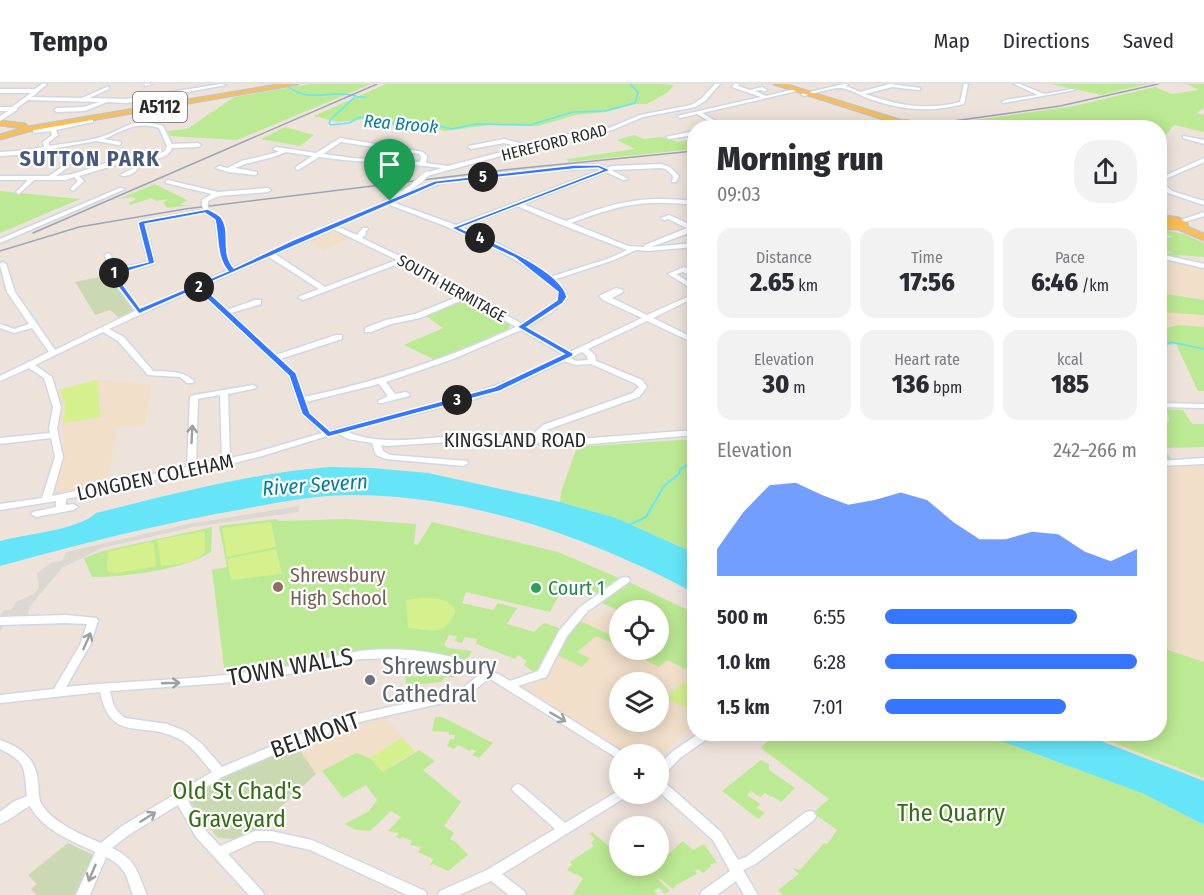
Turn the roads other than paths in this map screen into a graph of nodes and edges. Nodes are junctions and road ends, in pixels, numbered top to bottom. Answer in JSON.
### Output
{"nodes":[{"id":1,"x":9,"y":84,"type":"edge"},
{"id":2,"x":45,"y":84,"type":"edge"},
{"id":3,"x":188,"y":84,"type":"edge"},
{"id":4,"x":295,"y":84,"type":"edge"},
{"id":5,"x":718,"y":84,"type":"edge"},
{"id":6,"x":737,"y":84,"type":"edge"},
{"id":7,"x":777,"y":84,"type":"edge"},
{"id":8,"x":848,"y":84,"type":"edge"},
{"id":9,"x":966,"y":84,"type":"edge"},
{"id":10,"x":1016,"y":84,"type":"edge"},
{"id":11,"x":217,"y":85,"type":"edge"},
{"id":12,"x":224,"y":85,"type":"edge"},
{"id":13,"x":841,"y":86,"type":"junction"},
{"id":14,"x":107,"y":88,"type":"dead end"},
{"id":15,"x":193,"y":89,"type":"junction"},
{"id":16,"x":918,"y":89,"type":"dead end"},
{"id":17,"x":794,"y":90,"type":"junction"},
{"id":18,"x":1073,"y":90,"type":"dead end"},
{"id":19,"x":0,"y":91,"type":"edge"},
{"id":20,"x":36,"y":91,"type":"junction"},
{"id":21,"x":765,"y":93,"type":"junction"},
{"id":22,"x":804,"y":94,"type":"junction"},
{"id":23,"x":859,"y":94,"type":"junction"},
{"id":24,"x":1043,"y":95,"type":"junction"},
{"id":25,"x":27,"y":98,"type":"junction"},
{"id":26,"x":84,"y":99,"type":"junction"},
{"id":27,"x":105,"y":101,"type":"junction"},
{"id":28,"x":1005,"y":102,"type":"dead end"},
{"id":29,"x":0,"y":109,"type":"edge"},
{"id":30,"x":15,"y":109,"type":"junction"},
{"id":31,"x":61,"y":110,"type":"dead end"},
{"id":32,"x":697,"y":112,"type":"junction"},
{"id":33,"x":712,"y":120,"type":"edge"},
{"id":34,"x":895,"y":120,"type":"edge"},
{"id":35,"x":88,"y":122,"type":"dead end"},
{"id":36,"x":5,"y":128,"type":"edge"},
{"id":37,"x":613,"y":128,"type":"junction"},
{"id":38,"x":53,"y":129,"type":"junction"},
{"id":39,"x":39,"y":130,"type":"junction"},
{"id":40,"x":569,"y":134,"type":"dead end"},
{"id":41,"x":687,"y":134,"type":"edge"},
{"id":42,"x":667,"y":137,"type":"dead end"},
{"id":43,"x":96,"y":139,"type":"junction"},
{"id":44,"x":1189,"y":139,"type":"dead end"},
{"id":45,"x":116,"y":142,"type":"dead end"},
{"id":46,"x":1204,"y":142,"type":"edge"},
{"id":47,"x":194,"y":145,"type":"dead end"},
{"id":48,"x":170,"y":146,"type":"junction"},
{"id":49,"x":526,"y":146,"type":"junction"},
{"id":50,"x":47,"y":147,"type":"junction"},
{"id":51,"x":471,"y":147,"type":"dead end"},
{"id":52,"x":276,"y":149,"type":"dead end"},
{"id":53,"x":284,"y":151,"type":"junction"},
{"id":54,"x":0,"y":154,"type":"edge"},
{"id":55,"x":316,"y":155,"type":"junction"},
{"id":56,"x":141,"y":160,"type":"junction"},
{"id":57,"x":1204,"y":160,"type":"edge"},
{"id":58,"x":423,"y":164,"type":"junction"},
{"id":59,"x":62,"y":168,"type":"dead end"},
{"id":60,"x":219,"y":168,"type":"dead end"},
{"id":61,"x":298,"y":168,"type":"dead end"},
{"id":62,"x":448,"y":168,"type":"junction"},
{"id":63,"x":228,"y":170,"type":"junction"},
{"id":64,"x":608,"y":170,"type":"junction"},
{"id":65,"x":255,"y":174,"type":"dead end"},
{"id":66,"x":127,"y":175,"type":"dead end"},
{"id":67,"x":76,"y":176,"type":"junction"},
{"id":68,"x":0,"y":178,"type":"edge"},
{"id":69,"x":1167,"y":178,"type":"edge"},
{"id":70,"x":32,"y":179,"type":"junction"},
{"id":71,"x":49,"y":179,"type":"junction"},
{"id":72,"x":626,"y":179,"type":"dead end"},
{"id":73,"x":676,"y":180,"type":"dead end"},
{"id":74,"x":168,"y":182,"type":"dead end"},
{"id":75,"x":1167,"y":187,"type":"edge"},
{"id":76,"x":72,"y":188,"type":"dead end"},
{"id":77,"x":24,"y":189,"type":"dead end"},
{"id":78,"x":118,"y":190,"type":"dead end"},
{"id":79,"x":267,"y":190,"type":"dead end"},
{"id":80,"x":218,"y":194,"type":"junction"},
{"id":81,"x":388,"y":202,"type":"junction"},
{"id":82,"x":687,"y":202,"type":"edge"},
{"id":83,"x":1204,"y":203,"type":"edge"},
{"id":84,"x":517,"y":204,"type":"junction"},
{"id":85,"x":204,"y":206,"type":"junction"},
{"id":86,"x":1204,"y":214,"type":"edge"},
{"id":87,"x":664,"y":218,"type":"dead end"},
{"id":88,"x":1167,"y":222,"type":"edge"},
{"id":89,"x":564,"y":224,"type":"junction"},
{"id":90,"x":1181,"y":224,"type":"junction"},
{"id":91,"x":687,"y":225,"type":"edge"},
{"id":92,"x":332,"y":226,"type":"junction"},
{"id":93,"x":454,"y":228,"type":"junction"},
{"id":94,"x":365,"y":229,"type":"dead end"},
{"id":95,"x":687,"y":231,"type":"edge"},
{"id":96,"x":1204,"y":237,"type":"edge"},
{"id":97,"x":357,"y":238,"type":"junction"},
{"id":98,"x":0,"y":241,"type":"edge"},
{"id":99,"x":687,"y":246,"type":"edge"},
{"id":100,"x":638,"y":249,"type":"junction"},
{"id":101,"x":270,"y":254,"type":"junction"},
{"id":102,"x":108,"y":255,"type":"dead end"},
{"id":103,"x":1167,"y":258,"type":"edge"},
{"id":104,"x":403,"y":260,"type":"junction"},
{"id":105,"x":3,"y":264,"type":"dead end"},
{"id":106,"x":1204,"y":266,"type":"edge"},
{"id":107,"x":687,"y":271,"type":"edge"},
{"id":108,"x":233,"y":272,"type":"junction"},
{"id":109,"x":114,"y":273,"type":"junction"},
{"id":110,"x":549,"y":279,"type":"junction"},
{"id":111,"x":687,"y":284,"type":"edge"},
{"id":112,"x":197,"y":286,"type":"junction"},
{"id":113,"x":323,"y":289,"type":"junction"},
{"id":114,"x":11,"y":292,"type":"junction"},
{"id":115,"x":0,"y":295,"type":"edge"},
{"id":116,"x":467,"y":296,"type":"junction"},
{"id":117,"x":308,"y":297,"type":"dead end"},
{"id":118,"x":606,"y":298,"type":"dead end"},
{"id":119,"x":687,"y":301,"type":"edge"},
{"id":120,"x":258,"y":302,"type":"dead end"},
{"id":121,"x":139,"y":312,"type":"junction"},
{"id":122,"x":227,"y":312,"type":"junction"},
{"id":123,"x":647,"y":319,"type":"junction"},
{"id":124,"x":33,"y":325,"type":"junction"},
{"id":125,"x":0,"y":326,"type":"edge"},
{"id":126,"x":521,"y":327,"type":"junction"},
{"id":127,"x":104,"y":329,"type":"junction"},
{"id":128,"x":368,"y":330,"type":"dead end"},
{"id":129,"x":339,"y":337,"type":"dead end"},
{"id":130,"x":687,"y":338,"type":"edge"},
{"id":131,"x":583,"y":349,"type":"junction"},
{"id":132,"x":54,"y":354,"type":"junction"},
{"id":133,"x":567,"y":356,"type":"junction"},
{"id":134,"x":276,"y":358,"type":"junction"},
{"id":135,"x":592,"y":362,"type":"junction"},
{"id":136,"x":30,"y":365,"type":"junction"},
{"id":137,"x":0,"y":379,"type":"edge"},
{"id":138,"x":190,"y":381,"type":"dead end"},
{"id":139,"x":382,"y":382,"type":"junction"},
{"id":140,"x":253,"y":387,"type":"dead end"},
{"id":141,"x":224,"y":392,"type":"junction"},
{"id":142,"x":406,"y":394,"type":"dead end"},
{"id":143,"x":393,"y":397,"type":"junction"},
{"id":144,"x":302,"y":400,"type":"junction"},
{"id":145,"x":382,"y":401,"type":"dead end"},
{"id":146,"x":1167,"y":405,"type":"edge"},
{"id":147,"x":1204,"y":406,"type":"edge"},
{"id":148,"x":339,"y":430,"type":"junction"},
{"id":149,"x":328,"y":434,"type":"junction"},
{"id":150,"x":687,"y":434,"type":"edge"},
{"id":151,"x":54,"y":435,"type":"junction"},
{"id":152,"x":533,"y":439,"type":"junction"},
{"id":153,"x":0,"y":441,"type":"edge"},
{"id":154,"x":376,"y":443,"type":"junction"},
{"id":155,"x":1204,"y":461,"type":"edge"},
{"id":156,"x":226,"y":462,"type":"junction"},
{"id":157,"x":464,"y":463,"type":"dead end"},
{"id":158,"x":1167,"y":464,"type":"edge"},
{"id":159,"x":191,"y":470,"type":"junction"},
{"id":160,"x":60,"y":497,"type":"junction"},
{"id":161,"x":46,"y":500,"type":"junction"},
{"id":162,"x":0,"y":507,"type":"edge"},
{"id":163,"x":73,"y":507,"type":"dead end"},
{"id":164,"x":61,"y":509,"type":"junction"},
{"id":165,"x":36,"y":514,"type":"dead end"},
{"id":166,"x":625,"y":580,"type":"dead end"},
{"id":167,"x":1,"y":621,"type":"edge"},
{"id":168,"x":489,"y":673,"type":"junction"},
{"id":169,"x":509,"y":685,"type":"junction"},
{"id":170,"x":109,"y":687,"type":"junction"},
{"id":171,"x":58,"y":692,"type":"junction"},
{"id":172,"x":0,"y":699,"type":"edge"},
{"id":173,"x":696,"y":741,"type":"edge"},
{"id":174,"x":0,"y":744,"type":"edge"},
{"id":175,"x":609,"y":749,"type":"edge"},
{"id":176,"x":669,"y":762,"type":"edge"},
{"id":177,"x":220,"y":773,"type":"junction"},
{"id":178,"x":518,"y":789,"type":"dead end"},
{"id":179,"x":669,"y":792,"type":"edge"},
{"id":180,"x":180,"y":798,"type":"junction"},
{"id":181,"x":33,"y":799,"type":"junction"},
{"id":182,"x":609,"y":801,"type":"edge"},
{"id":183,"x":810,"y":816,"type":"dead end"},
{"id":184,"x":0,"y":819,"type":"edge"},
{"id":185,"x":563,"y":828,"type":"junction"},
{"id":186,"x":101,"y":851,"type":"junction"},
{"id":187,"x":218,"y":853,"type":"junction"},
{"id":188,"x":737,"y":869,"type":"junction"},
{"id":189,"x":492,"y":874,"type":"junction"},
{"id":190,"x":83,"y":895,"type":"edge"},
{"id":191,"x":140,"y":895,"type":"edge"},
{"id":192,"x":256,"y":895,"type":"edge"},
{"id":193,"x":420,"y":895,"type":"edge"},
{"id":194,"x":445,"y":895,"type":"edge"},
{"id":195,"x":519,"y":895,"type":"edge"},
{"id":196,"x":707,"y":895,"type":"edge"},
{"id":197,"x":751,"y":895,"type":"edge"}],
"edges":[{"from":1,"to":19,"type":"street"},
{"from":2,"to":20,"type":"street"},
{"from":3,"to":15,"type":"street"},
{"from":4,"to":39,"type":"main road","number":"A5112"},
{"from":5,"to":37,"type":"street","name":"HEREFORD ROAD"},
{"from":6,"to":21,"type":"street"},
{"from":7,"to":17,"type":"main road"},
{"from":8,"to":13,"type":"street"},
{"from":9,"to":23,"type":"street"},
{"from":10,"to":24,"type":"street"},
{"from":11,"to":12,"type":"street"},
{"from":11,"to":15,"type":"street"},
{"from":13,"to":22,"type":"street"},
{"from":13,"to":23,"type":"street"},
{"from":14,"to":26,"type":"street"},
{"from":15,"to":27,"type":"street"},
{"from":16,"to":23,"type":"street"},
{"from":17,"to":21,"type":"street"},
{"from":17,"to":22,"type":"main road"},
{"from":18,"to":24,"type":"street"},
{"from":19,"to":20,"type":"street"},
{"from":20,"to":25,"type":"street"},
{"from":21,"to":32,"type":"street"},
{"from":22,"to":34,"type":"main road","bridge":true},
{"from":24,"to":28,"type":"street"},
{"from":25,"to":26,"type":"street"},
{"from":25,"to":30,"type":"street"},
{"from":26,"to":27,"type":"street"},
{"from":27,"to":31,"type":"street"},
{"from":29,"to":30,"type":"street"},
{"from":30,"to":36,"type":"street"},
{"from":32,"to":33,"type":"street"},
{"from":32,"to":37,"type":"street"},
{"from":35,"to":38,"type":"street"},
{"from":36,"to":39,"type":"main road","number":"A5112"},
{"from":37,"to":49,"type":"street","name":"HEREFORD ROAD"},
{"from":38,"to":39,"type":"street"},
{"from":38,"to":50,"type":"street"},
{"from":40,"to":49,"type":"street","name":"HEREFORD ROAD"},
{"from":41,"to":42,"type":"street"},
{"from":43,"to":45,"type":"street"},
{"from":43,"to":48,"type":"street"},
{"from":43,"to":50,"type":"street"},
{"from":44,"to":46,"type":"street"},
{"from":47,"to":48,"type":"street"},
{"from":48,"to":56,"type":"street"},
{"from":49,"to":51,"type":"street"},
{"from":49,"to":62,"type":"street","name":"HEREFORD ROAD"},
{"from":50,"to":54,"type":"street"},
{"from":52,"to":53,"type":"street"},
{"from":53,"to":55,"type":"street"},
{"from":53,"to":63,"type":"street"},
{"from":55,"to":58,"type":"street"},
{"from":55,"to":58,"type":"street"},
{"from":55,"to":61,"type":"street"},
{"from":56,"to":66,"type":"street"},
{"from":56,"to":67,"type":"street"},
{"from":57,"to":69,"type":"street"},
{"from":58,"to":62,"type":"street"},
{"from":59,"to":71,"type":"street"},
{"from":60,"to":63,"type":"street"},
{"from":62,"to":81,"type":"street","name":"HEREFORD ROAD","bridge":true},
{"from":63,"to":65,"type":"street"},
{"from":64,"to":72,"type":"street"},
{"from":64,"to":73,"type":"street"},
{"from":64,"to":81,"type":"street"},
{"from":64,"to":84,"type":"street"},
{"from":67,"to":71,"type":"street"},
{"from":67,"to":76,"type":"street"},
{"from":68,"to":70,"type":"street"},
{"from":70,"to":71,"type":"street"},
{"from":70,"to":77,"type":"street"},
{"from":74,"to":80,"type":"street"},
{"from":75,"to":83,"type":"street"},
{"from":78,"to":98,"type":"street"},
{"from":79,"to":80,"type":"street"},
{"from":80,"to":85,"type":"street"},
{"from":81,"to":92,"type":"street"},
{"from":81,"to":93,"type":"street"},
{"from":82,"to":89,"type":"street"},
{"from":84,"to":89,"type":"street"},
{"from":84,"to":93,"type":"street"},
{"from":85,"to":108,"type":"street"},
{"from":85,"to":109,"type":"street"},
{"from":86,"to":90,"type":"street"},
{"from":87,"to":91,"type":"street"},
{"from":88,"to":90,"type":"main road"},
{"from":89,"to":100,"type":"street"},
{"from":90,"to":96,"type":"main road"},
{"from":92,"to":97,"type":"street","name":"SOUTH HERMITAGE"},
{"from":92,"to":101,"type":"street"},
{"from":93,"to":110,"type":"street"},
{"from":94,"to":97,"type":"street"},
{"from":95,"to":100,"type":"street"},
{"from":97,"to":104,"type":"street","name":"SOUTH HERMITAGE"},
{"from":99,"to":100,"type":"street"},
{"from":100,"to":110,"type":"street"},
{"from":101,"to":108,"type":"street"},
{"from":101,"to":113,"type":"street"},
{"from":102,"to":109,"type":"street"},
{"from":103,"to":106,"type":"street"},
{"from":104,"to":113,"type":"street"},
{"from":104,"to":116,"type":"street","name":"SOUTH HERMITAGE"},
{"from":105,"to":114,"type":"street"},
{"from":107,"to":111,"type":"street"},
{"from":108,"to":112,"type":"street"},
{"from":109,"to":121,"type":"street"},
{"from":110,"to":126,"type":"street"},
{"from":112,"to":121,"type":"street"},
{"from":112,"to":122,"type":"street"},
{"from":113,"to":117,"type":"street"},
{"from":114,"to":115,"type":"street"},
{"from":114,"to":124,"type":"street"},
{"from":116,"to":126,"type":"street","name":"SOUTH HERMITAGE"},
{"from":116,"to":128,"type":"street"},
{"from":118,"to":123,"type":"street"},
{"from":119,"to":123,"type":"street","name":"LONGDEN COLEHAM"},
{"from":120,"to":122,"type":"street"},
{"from":121,"to":127,"type":"street"},
{"from":122,"to":134,"type":"street"},
{"from":123,"to":130,"type":"street"},
{"from":123,"to":131,"type":"street","name":"LONGDEN COLEHAM"},
{"from":124,"to":125,"type":"street"},
{"from":124,"to":132,"type":"street"},
{"from":126,"to":133,"type":"street","name":"SOUTH HERMITAGE"},
{"from":126,"to":139,"type":"street"},
{"from":127,"to":132,"type":"street"},
{"from":127,"to":138,"type":"street"},
{"from":129,"to":134,"type":"street"},
{"from":131,"to":133,"type":"street","name":"LONGDEN COLEHAM"},
{"from":131,"to":135,"type":"street"},
{"from":132,"to":136,"type":"street"},
{"from":133,"to":135,"type":"street"},
{"from":133,"to":148,"type":"street","name":"LONGDEN COLEHAM"},
{"from":134,"to":144,"type":"street"},
{"from":135,"to":152,"type":"street"},
{"from":136,"to":137,"type":"street"},
{"from":136,"to":151,"type":"street"},
{"from":139,"to":143,"type":"street"},
{"from":139,"to":144,"type":"street"},
{"from":140,"to":141,"type":"street"},
{"from":141,"to":156,"type":"street"},
{"from":159,"to":141,"type":"street","one_way":true},
{"from":142,"to":143,"type":"street"},
{"from":143,"to":145,"type":"street"},
{"from":144,"to":149,"type":"street"},
{"from":146,"to":147,"type":"street"},
{"from":148,"to":149,"type":"street","name":"LONGDEN COLEHAM"},
{"from":148,"to":154,"type":"street","name":"KINGSLAND ROAD"},
{"from":149,"to":156,"type":"street","name":"LONGDEN COLEHAM"},
{"from":150,"to":152,"type":"street","name":"KINGSLAND ROAD"},
{"from":151,"to":153,"type":"street"},
{"from":151,"to":161,"type":"street"},
{"from":152,"to":154,"type":"street","name":"KINGSLAND ROAD"},
{"from":154,"to":157,"type":"street"},
{"from":155,"to":158,"type":"street"},
{"from":156,"to":159,"type":"street","name":"LONGDEN COLEHAM"},
{"from":159,"to":160,"type":"street","name":"LONGDEN COLEHAM"},
{"from":160,"to":161,"type":"street","name":"LONGDEN COLEHAM"},
{"from":160,"to":164,"type":"street"},
{"from":161,"to":162,"type":"street","name":"LONGDEN COLEHAM"},
{"from":163,"to":164,"type":"street"},
{"from":164,"to":165,"type":"street"},
{"from":166,"to":169,"type":"street"},
{"from":171,"to":167,"type":"street","one_way":true},
{"from":168,"to":169,"type":"street","name":"TOWN WALLS"},
{"from":170,"to":168,"type":"street","name":"TOWN WALLS","one_way":true},
{"from":168,"to":177,"type":"street","name":"BELMONT"},
{"from":169,"to":175,"type":"street","name":"TOWN WALLS","one_way":true},
{"from":170,"to":171,"type":"street","name":"TOWN WALLS"},
{"from":170,"to":177,"type":"street"},
{"from":171,"to":172,"type":"street","name":"TOWN WALLS"},
{"from":173,"to":176,"type":"street"},
{"from":174,"to":181,"type":"street"},
{"from":177,"to":180,"type":"street","name":"BELMONT"},
{"from":178,"to":185,"type":"street"},
{"from":179,"to":188,"type":"street"},
{"from":186,"to":180,"type":"street","name":"BELMONT","one_way":true},
{"from":180,"to":187,"type":"street"},
{"from":181,"to":184,"type":"street"},
{"from":181,"to":186,"type":"street"},
{"from":182,"to":185,"type":"street"},
{"from":183,"to":188,"type":"street"},
{"from":185,"to":189,"type":"street"},
{"from":186,"to":190,"type":"street","one_way":true},
{"from":186,"to":191,"type":"street"},
{"from":187,"to":192,"type":"street"},
{"from":187,"to":193,"type":"street"},
{"from":188,"to":196,"type":"street"},
{"from":188,"to":197,"type":"street"},
{"from":189,"to":194,"type":"street"},
{"from":189,"to":195,"type":"street"}]}
